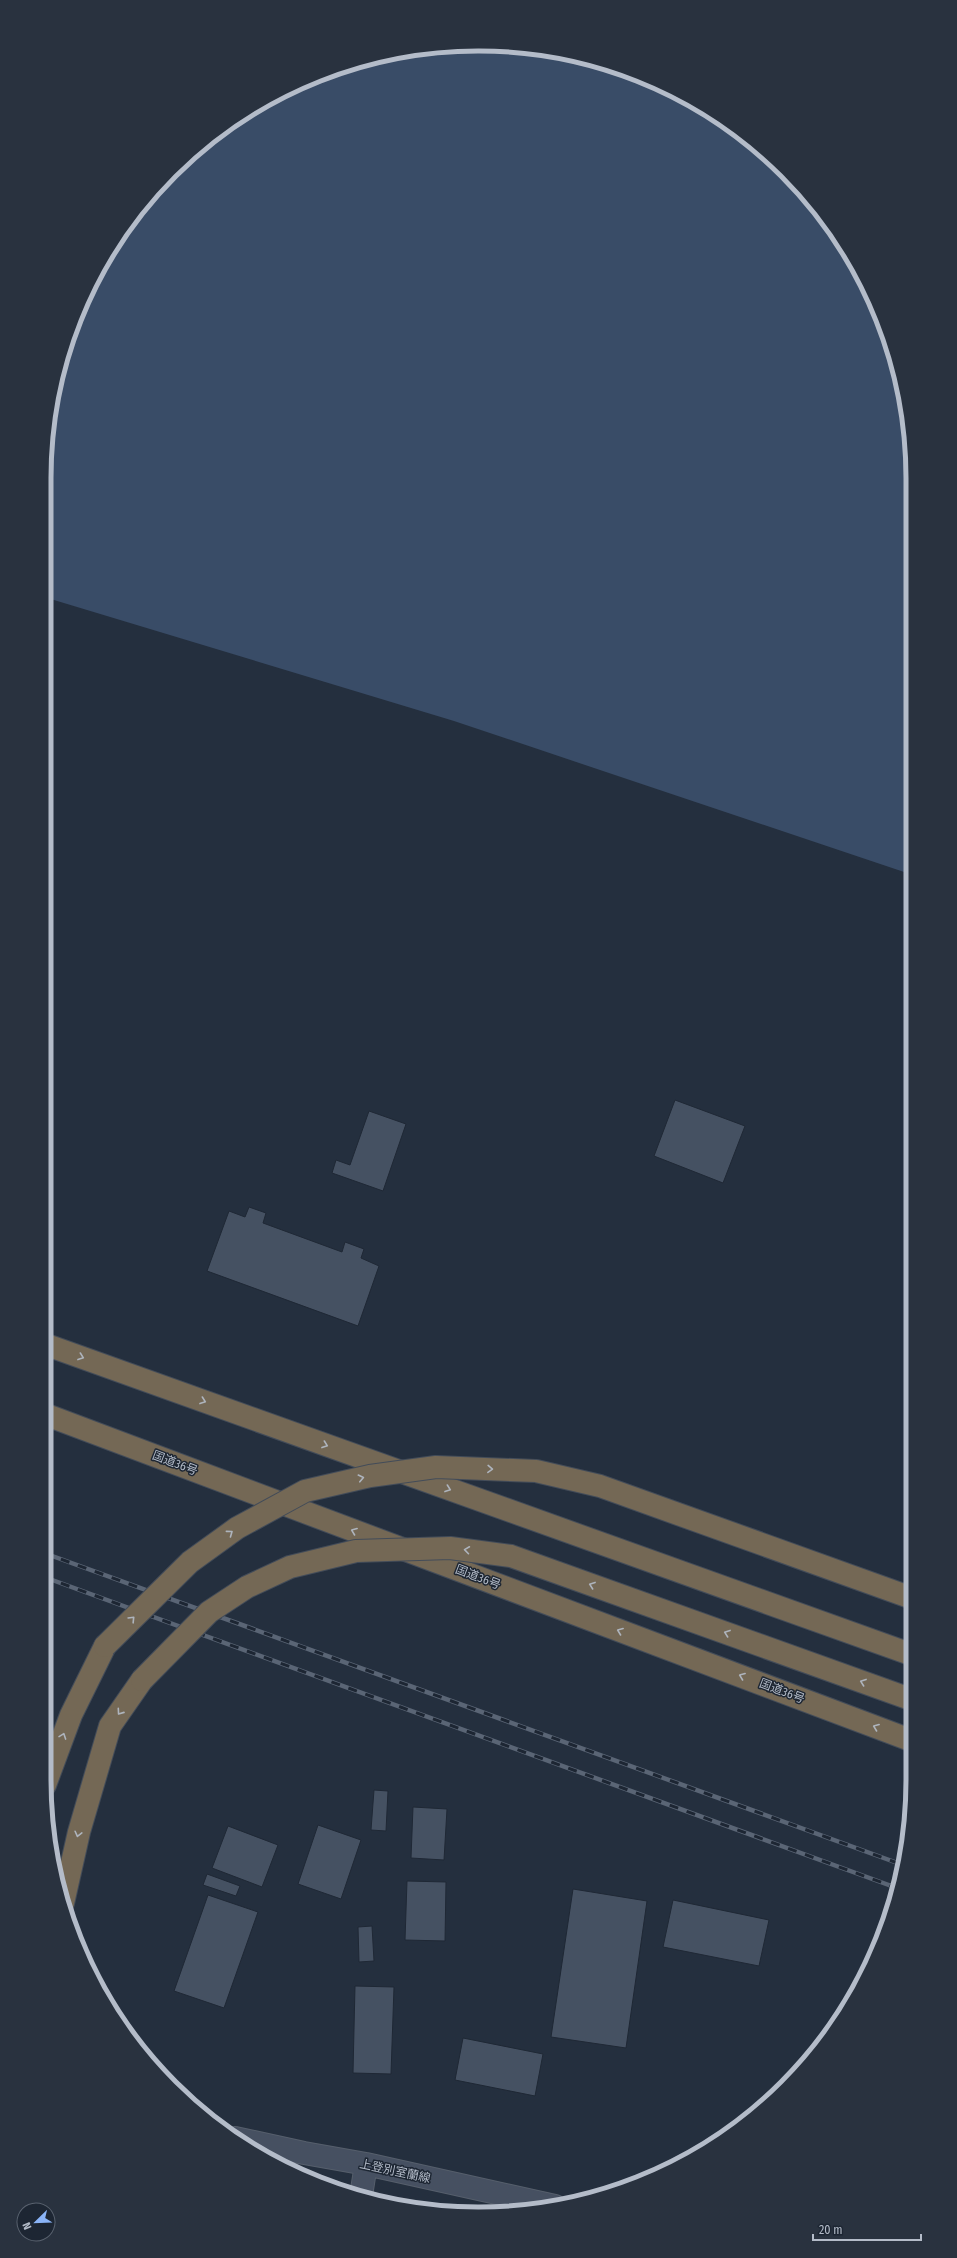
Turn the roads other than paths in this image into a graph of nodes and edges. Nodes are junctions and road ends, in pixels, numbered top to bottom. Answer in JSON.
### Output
{"nodes":[{"id":1,"x":51,"y":1347,"type":"edge"},
{"id":2,"x":51,"y":1417,"type":"edge"},
{"id":3,"x":906,"y":1596,"type":"edge"},
{"id":4,"x":906,"y":1652,"type":"edge"},
{"id":5,"x":906,"y":1697,"type":"edge"},
{"id":6,"x":906,"y":1738,"type":"edge"},
{"id":7,"x":51,"y":1768,"type":"edge"},
{"id":8,"x":66,"y":1890,"type":"edge"},
{"id":9,"x":252,"y":2142,"type":"edge"},
{"id":10,"x":366,"y":2164,"type":"junction"},
{"id":11,"x":362,"y":2190,"type":"edge"},
{"id":12,"x":539,"y":2202,"type":"edge"}],
"edges":[{"from":1,"to":4,"type":"highway","one_way":true},
{"from":6,"to":2,"type":"highway","name":"国道36号","one_way":true},
{"from":7,"to":3,"type":"highway","one_way":true,"bridge":true},
{"from":5,"to":8,"type":"highway","one_way":true,"bridge":true},
{"from":9,"to":10,"type":"main road","name":"上登別室蘭線"},
{"from":10,"to":11,"type":"main road"},
{"from":10,"to":12,"type":"main road","name":"上登別室蘭線"}]}
